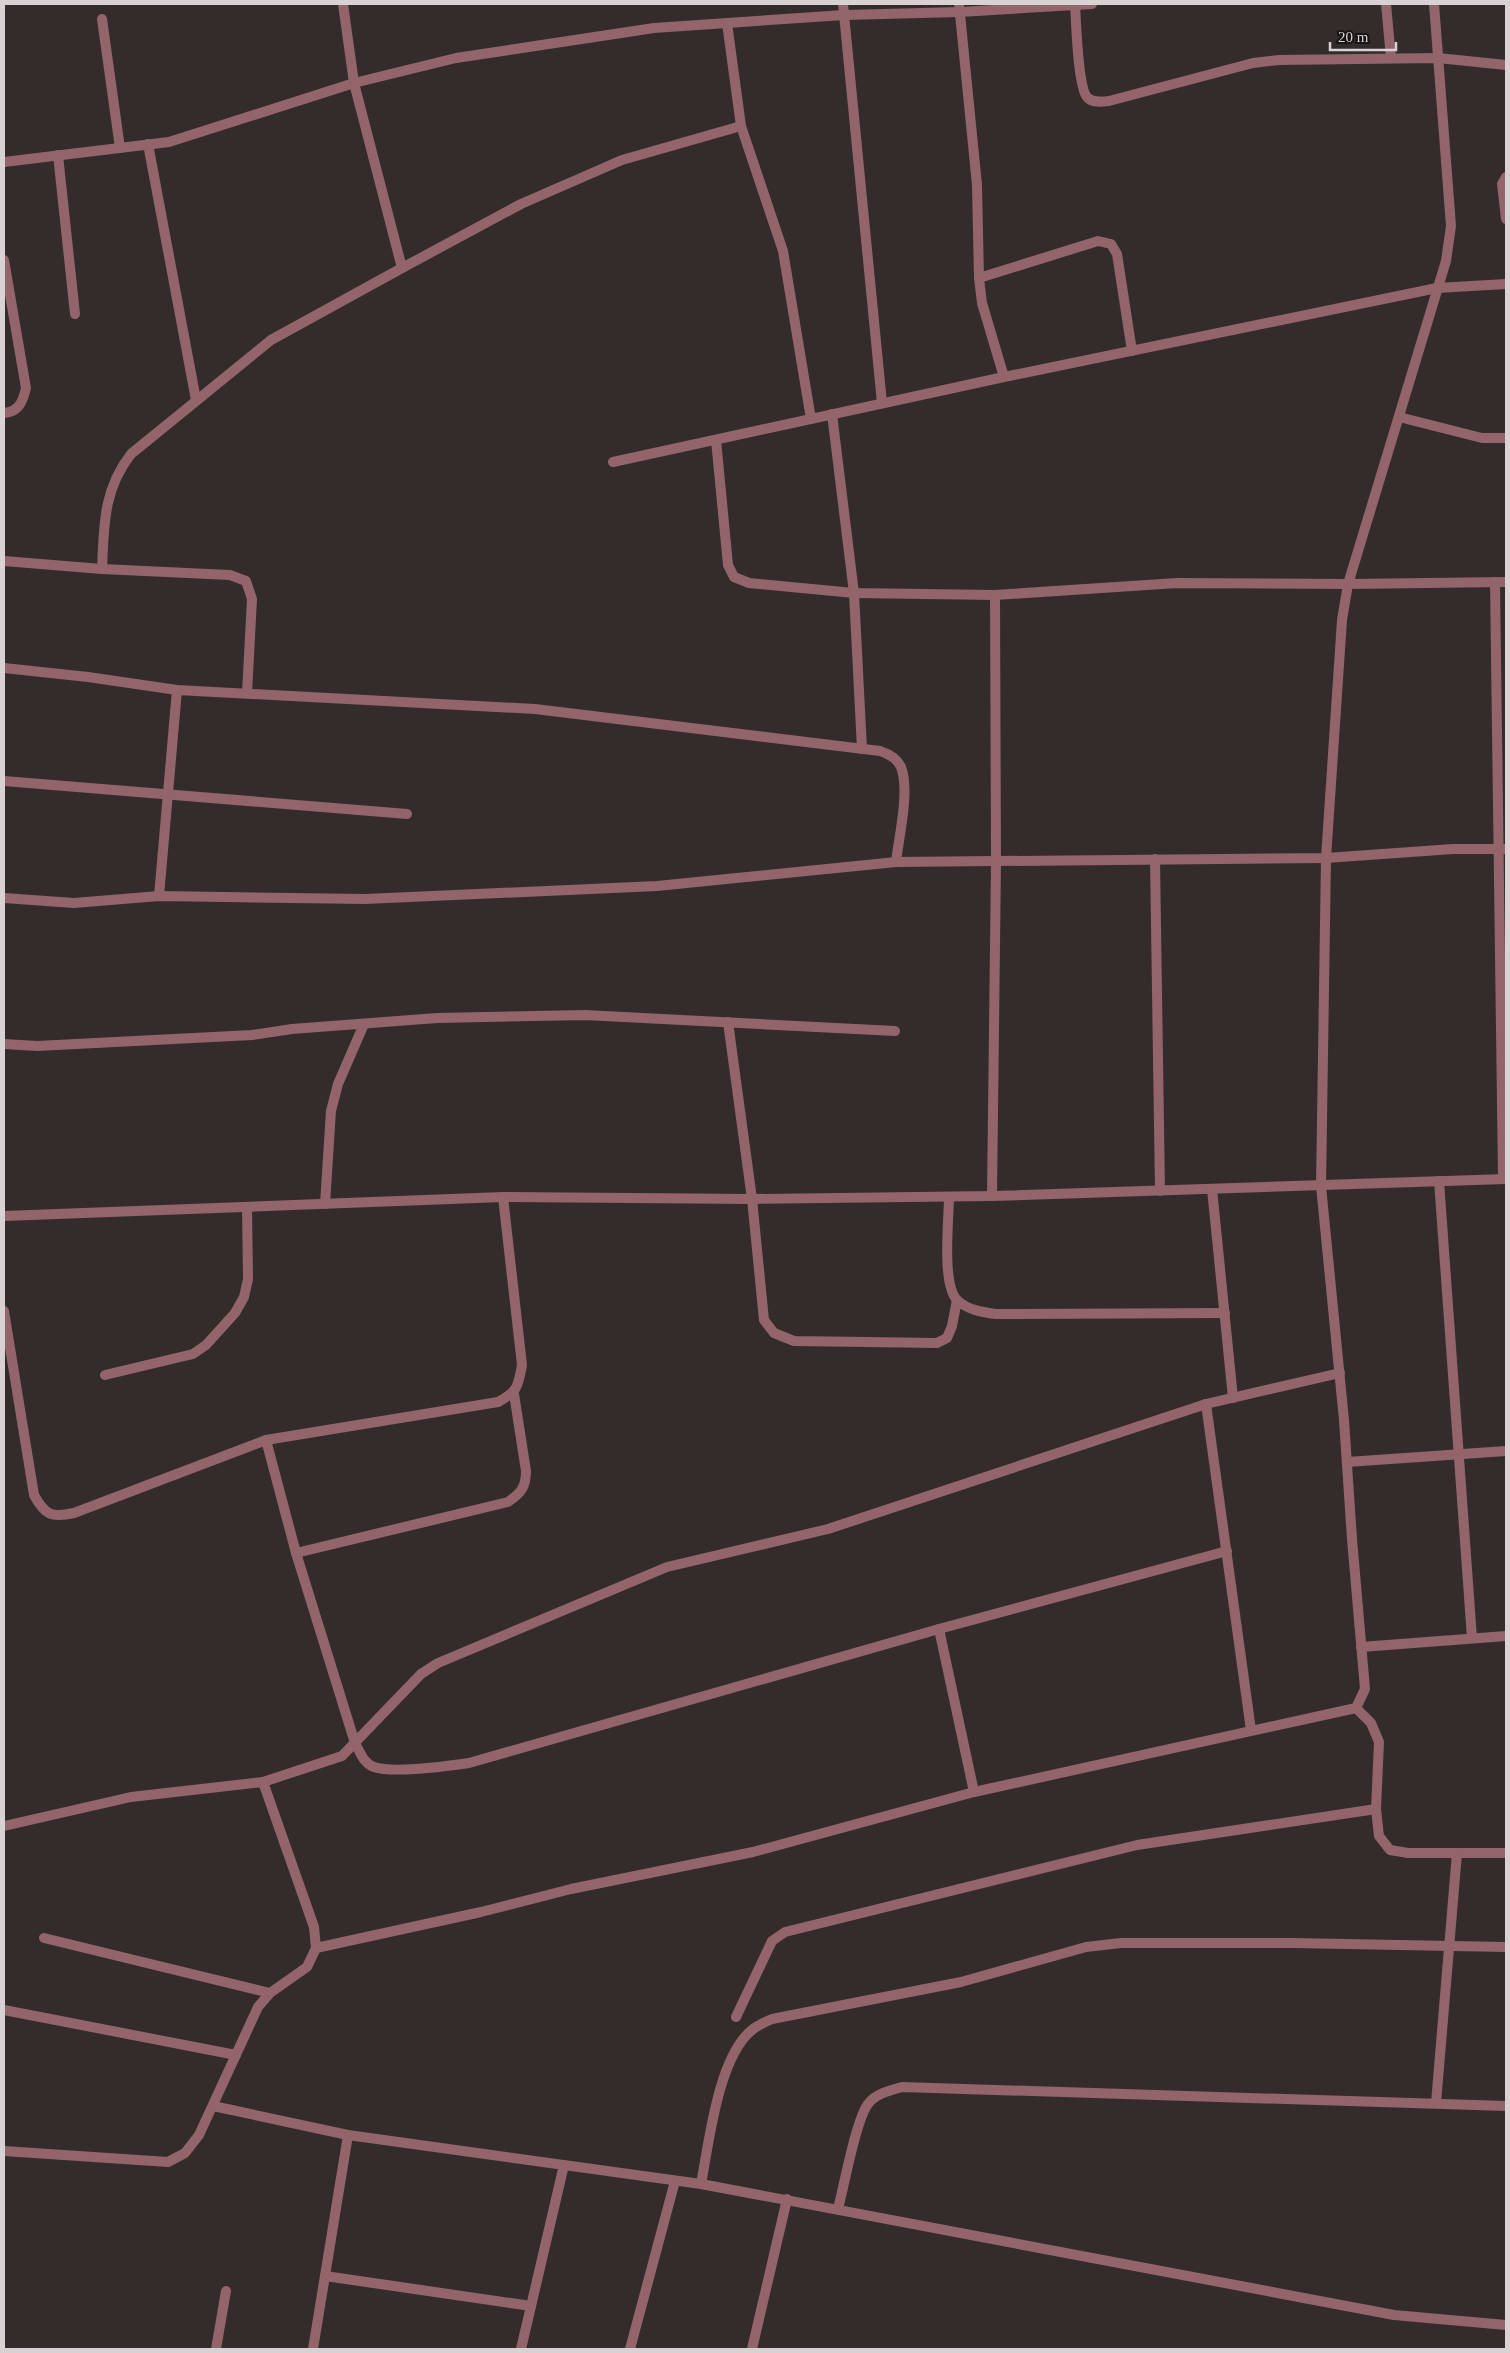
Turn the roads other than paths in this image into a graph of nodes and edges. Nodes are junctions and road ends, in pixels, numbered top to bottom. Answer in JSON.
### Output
{"nodes":[{"id":1,"x":343,"y":4,"type":"edge"},
{"id":2,"x":843,"y":4,"type":"edge"},
{"id":3,"x":1075,"y":4,"type":"edge"},
{"id":4,"x":1092,"y":4,"type":"edge"},
{"id":5,"x":1386,"y":4,"type":"edge"},
{"id":6,"x":1434,"y":4,"type":"edge"},
{"id":7,"x":959,"y":8,"type":"edge"},
{"id":8,"x":844,"y":15,"type":"junction"},
{"id":9,"x":102,"y":19,"type":"dead end"},
{"id":10,"x":727,"y":23,"type":"junction"},
{"id":11,"x":1391,"y":58,"type":"junction"},
{"id":12,"x":1438,"y":58,"type":"junction"},
{"id":13,"x":1506,"y":65,"type":"edge"},
{"id":14,"x":354,"y":83,"type":"junction"},
{"id":15,"x":741,"y":126,"type":"junction"},
{"id":16,"x":148,"y":144,"type":"junction"},
{"id":17,"x":120,"y":148,"type":"junction"},
{"id":18,"x":58,"y":155,"type":"junction"},
{"id":19,"x":4,"y":162,"type":"edge"},
{"id":20,"x":1506,"y":177,"type":"edge"},
{"id":21,"x":1506,"y":219,"type":"edge"},
{"id":22,"x":4,"y":260,"type":"edge"},
{"id":23,"x":402,"y":268,"type":"junction"},
{"id":24,"x":979,"y":278,"type":"junction"},
{"id":25,"x":1506,"y":284,"type":"edge"},
{"id":26,"x":1437,"y":288,"type":"junction"},
{"id":27,"x":74,"y":314,"type":"dead end"},
{"id":28,"x":1132,"y":351,"type":"junction"},
{"id":29,"x":1004,"y":377,"type":"junction"},
{"id":30,"x":196,"y":400,"type":"junction"},
{"id":31,"x":882,"y":403,"type":"junction"},
{"id":32,"x":4,"y":413,"type":"edge"},
{"id":33,"x":832,"y":414,"type":"junction"},
{"id":34,"x":1399,"y":417,"type":"junction"},
{"id":35,"x":811,"y":419,"type":"junction"},
{"id":36,"x":1506,"y":438,"type":"edge"},
{"id":37,"x":716,"y":440,"type":"junction"},
{"id":38,"x":613,"y":462,"type":"dead end"},
{"id":39,"x":4,"y":561,"type":"edge"},
{"id":40,"x":102,"y":569,"type":"junction"},
{"id":41,"x":1495,"y":582,"type":"junction"},
{"id":42,"x":1506,"y":582,"type":"edge"},
{"id":43,"x":1348,"y":584,"type":"junction"},
{"id":44,"x":854,"y":593,"type":"junction"},
{"id":45,"x":995,"y":595,"type":"junction"},
{"id":46,"x":4,"y":668,"type":"edge"},
{"id":47,"x":177,"y":690,"type":"junction"},
{"id":48,"x":247,"y":693,"type":"junction"},
{"id":49,"x":862,"y":749,"type":"junction"},
{"id":50,"x":4,"y":781,"type":"edge"},
{"id":51,"x":168,"y":794,"type":"junction"},
{"id":52,"x":407,"y":814,"type":"dead end"},
{"id":53,"x":1501,"y":849,"type":"edge"},
{"id":54,"x":1326,"y":858,"type":"junction"},
{"id":55,"x":1155,"y":859,"type":"junction"},
{"id":56,"x":896,"y":862,"type":"junction"},
{"id":57,"x":996,"y":862,"type":"junction"},
{"id":58,"x":159,"y":896,"type":"junction"},
{"id":59,"x":4,"y":898,"type":"edge"},
{"id":60,"x":728,"y":1022,"type":"junction"},
{"id":61,"x":364,"y":1024,"type":"junction"},
{"id":62,"x":894,"y":1031,"type":"dead end"},
{"id":63,"x":4,"y":1044,"type":"edge"},
{"id":64,"x":1505,"y":1179,"type":"edge"},
{"id":65,"x":1439,"y":1181,"type":"junction"},
{"id":66,"x":1321,"y":1186,"type":"junction"},
{"id":67,"x":1212,"y":1189,"type":"junction"},
{"id":68,"x":1160,"y":1191,"type":"junction"},
{"id":69,"x":992,"y":1196,"type":"junction"},
{"id":70,"x":503,"y":1197,"type":"junction"},
{"id":71,"x":949,"y":1197,"type":"junction"},
{"id":72,"x":752,"y":1199,"type":"junction"},
{"id":73,"x":325,"y":1204,"type":"junction"},
{"id":74,"x":247,"y":1207,"type":"junction"},
{"id":75,"x":4,"y":1216,"type":"edge"},
{"id":76,"x":957,"y":1300,"type":"junction"},
{"id":77,"x":4,"y":1311,"type":"edge"},
{"id":78,"x":1225,"y":1313,"type":"junction"},
{"id":79,"x":1340,"y":1373,"type":"junction"},
{"id":80,"x":105,"y":1375,"type":"dead end"},
{"id":81,"x":514,"y":1394,"type":"junction"},
{"id":82,"x":1233,"y":1398,"type":"junction"},
{"id":83,"x":1206,"y":1404,"type":"junction"},
{"id":84,"x":266,"y":1440,"type":"junction"},
{"id":85,"x":1506,"y":1451,"type":"edge"},
{"id":86,"x":1457,"y":1453,"type":"junction"},
{"id":87,"x":1347,"y":1462,"type":"junction"},
{"id":88,"x":1227,"y":1551,"type":"junction"},
{"id":89,"x":296,"y":1553,"type":"junction"},
{"id":90,"x":939,"y":1629,"type":"junction"},
{"id":91,"x":1506,"y":1636,"type":"edge"},
{"id":92,"x":1472,"y":1638,"type":"junction"},
{"id":93,"x":1362,"y":1647,"type":"junction"},
{"id":94,"x":1356,"y":1708,"type":"junction"},
{"id":95,"x":1251,"y":1730,"type":"junction"},
{"id":96,"x":355,"y":1743,"type":"junction"},
{"id":97,"x":263,"y":1782,"type":"junction"},
{"id":98,"x":974,"y":1792,"type":"junction"},
{"id":99,"x":1376,"y":1809,"type":"junction"},
{"id":100,"x":4,"y":1826,"type":"edge"},
{"id":101,"x":1457,"y":1853,"type":"junction"},
{"id":102,"x":1506,"y":1853,"type":"edge"},
{"id":103,"x":44,"y":1938,"type":"dead end"},
{"id":104,"x":1449,"y":1946,"type":"junction"},
{"id":105,"x":316,"y":1948,"type":"junction"},
{"id":106,"x":1506,"y":1948,"type":"edge"},
{"id":107,"x":270,"y":1993,"type":"junction"},
{"id":108,"x":4,"y":2010,"type":"edge"},
{"id":109,"x":736,"y":2017,"type":"dead end"},
{"id":110,"x":236,"y":2055,"type":"junction"},
{"id":111,"x":1436,"y":2103,"type":"junction"},
{"id":112,"x":213,"y":2106,"type":"junction"},
{"id":113,"x":1506,"y":2106,"type":"edge"},
{"id":114,"x":348,"y":2135,"type":"junction"},
{"id":115,"x":4,"y":2151,"type":"edge"},
{"id":116,"x":564,"y":2165,"type":"junction"},
{"id":117,"x":675,"y":2181,"type":"junction"},
{"id":118,"x":701,"y":2184,"type":"junction"},
{"id":119,"x":787,"y":2199,"type":"junction"},
{"id":120,"x":838,"y":2209,"type":"junction"},
{"id":121,"x":325,"y":2276,"type":"junction"},
{"id":122,"x":226,"y":2291,"type":"dead end"},
{"id":123,"x":531,"y":2306,"type":"junction"},
{"id":124,"x":1506,"y":2326,"type":"edge"},
{"id":125,"x":216,"y":2349,"type":"edge"},
{"id":126,"x":313,"y":2349,"type":"edge"},
{"id":127,"x":520,"y":2349,"type":"edge"},
{"id":128,"x":630,"y":2349,"type":"edge"},
{"id":129,"x":752,"y":2349,"type":"edge"}],
"edges":[{"from":1,"to":14,"type":"street"},
{"from":2,"to":8,"type":"street"},
{"from":3,"to":4,"type":"street"},
{"from":3,"to":7,"type":"street"},
{"from":3,"to":11,"type":"street"},
{"from":5,"to":11,"type":"street"},
{"from":6,"to":12,"type":"street"},
{"from":7,"to":8,"type":"street"},
{"from":7,"to":24,"type":"street"},
{"from":8,"to":10,"type":"street"},
{"from":8,"to":31,"type":"street"},
{"from":9,"to":17,"type":"street"},
{"from":10,"to":14,"type":"street"},
{"from":10,"to":15,"type":"street"},
{"from":11,"to":12,"type":"street"},
{"from":12,"to":13,"type":"street"},
{"from":12,"to":26,"type":"street"},
{"from":14,"to":16,"type":"street"},
{"from":14,"to":23,"type":"street"},
{"from":15,"to":23,"type":"street"},
{"from":15,"to":35,"type":"street"},
{"from":16,"to":17,"type":"street"},
{"from":16,"to":30,"type":"street"},
{"from":17,"to":18,"type":"street"},
{"from":18,"to":19,"type":"street"},
{"from":18,"to":27,"type":"street"},
{"from":20,"to":21,"type":"street"},
{"from":22,"to":32,"type":"street"},
{"from":23,"to":30,"type":"street"},
{"from":24,"to":28,"type":"street"},
{"from":24,"to":29,"type":"street"},
{"from":25,"to":26,"type":"street"},
{"from":26,"to":28,"type":"street"},
{"from":26,"to":34,"type":"street"},
{"from":28,"to":29,"type":"street"},
{"from":29,"to":31,"type":"street"},
{"from":30,"to":40,"type":"street"},
{"from":31,"to":33,"type":"street"},
{"from":33,"to":35,"type":"street"},
{"from":33,"to":44,"type":"street"},
{"from":34,"to":36,"type":"street"},
{"from":34,"to":43,"type":"street"},
{"from":35,"to":37,"type":"street"},
{"from":37,"to":38,"type":"street"},
{"from":37,"to":44,"type":"street"},
{"from":39,"to":40,"type":"street"},
{"from":40,"to":48,"type":"street"},
{"from":41,"to":42,"type":"street"},
{"from":41,"to":43,"type":"street"},
{"from":41,"to":53,"type":"street"},
{"from":43,"to":45,"type":"street"},
{"from":43,"to":54,"type":"street"},
{"from":44,"to":45,"type":"street"},
{"from":44,"to":49,"type":"street"},
{"from":45,"to":57,"type":"street"},
{"from":46,"to":47,"type":"street"},
{"from":47,"to":48,"type":"street"},
{"from":47,"to":51,"type":"street"},
{"from":48,"to":49,"type":"street"},
{"from":49,"to":56,"type":"street"},
{"from":50,"to":51,"type":"street"},
{"from":51,"to":52,"type":"street"},
{"from":51,"to":58,"type":"street"},
{"from":53,"to":54,"type":"street"},
{"from":53,"to":64,"type":"street"},
{"from":54,"to":55,"type":"street"},
{"from":54,"to":66,"type":"street"},
{"from":55,"to":57,"type":"street"},
{"from":55,"to":68,"type":"street"},
{"from":56,"to":57,"type":"street"},
{"from":56,"to":58,"type":"street"},
{"from":57,"to":69,"type":"street"},
{"from":58,"to":59,"type":"street"},
{"from":60,"to":61,"type":"street"},
{"from":60,"to":62,"type":"street"},
{"from":60,"to":72,"type":"street"},
{"from":61,"to":63,"type":"street"},
{"from":61,"to":73,"type":"street"},
{"from":64,"to":65,"type":"street"},
{"from":65,"to":66,"type":"street"},
{"from":65,"to":86,"type":"street"},
{"from":66,"to":67,"type":"street"},
{"from":66,"to":79,"type":"street"},
{"from":67,"to":68,"type":"street"},
{"from":67,"to":78,"type":"street"},
{"from":68,"to":69,"type":"street"},
{"from":69,"to":71,"type":"street"},
{"from":70,"to":72,"type":"street"},
{"from":70,"to":73,"type":"street"},
{"from":70,"to":81,"type":"street"},
{"from":71,"to":72,"type":"street"},
{"from":71,"to":76,"type":"street"},
{"from":72,"to":76,"type":"street"},
{"from":73,"to":74,"type":"street"},
{"from":74,"to":75,"type":"street"},
{"from":74,"to":80,"type":"street"},
{"from":76,"to":78,"type":"street"},
{"from":77,"to":84,"type":"street"},
{"from":78,"to":82,"type":"street"},
{"from":79,"to":82,"type":"street"},
{"from":79,"to":87,"type":"street"},
{"from":81,"to":84,"type":"street"},
{"from":81,"to":89,"type":"street"},
{"from":82,"to":83,"type":"street"},
{"from":83,"to":88,"type":"street"},
{"from":83,"to":96,"type":"street"},
{"from":84,"to":89,"type":"street"},
{"from":85,"to":86,"type":"street"},
{"from":86,"to":87,"type":"street"},
{"from":86,"to":92,"type":"street"},
{"from":87,"to":93,"type":"street"},
{"from":88,"to":90,"type":"street"},
{"from":88,"to":95,"type":"street"},
{"from":89,"to":96,"type":"street"},
{"from":90,"to":96,"type":"street"},
{"from":90,"to":98,"type":"street"},
{"from":91,"to":92,"type":"street"},
{"from":92,"to":93,"type":"street"},
{"from":93,"to":94,"type":"street"},
{"from":94,"to":95,"type":"street"},
{"from":94,"to":99,"type":"street"},
{"from":95,"to":98,"type":"street"},
{"from":96,"to":97,"type":"street"},
{"from":97,"to":100,"type":"street"},
{"from":97,"to":105,"type":"street"},
{"from":98,"to":105,"type":"street"},
{"from":99,"to":101,"type":"street"},
{"from":99,"to":109,"type":"street"},
{"from":101,"to":102,"type":"street"},
{"from":101,"to":104,"type":"street"},
{"from":103,"to":107,"type":"street"},
{"from":104,"to":106,"type":"street"},
{"from":104,"to":111,"type":"street"},
{"from":104,"to":118,"type":"street"},
{"from":105,"to":107,"type":"street"},
{"from":107,"to":110,"type":"street"},
{"from":108,"to":110,"type":"street"},
{"from":110,"to":112,"type":"street"},
{"from":111,"to":113,"type":"street"},
{"from":111,"to":120,"type":"street"},
{"from":112,"to":114,"type":"street"},
{"from":112,"to":115,"type":"street"},
{"from":114,"to":116,"type":"street"},
{"from":114,"to":121,"type":"street"},
{"from":116,"to":117,"type":"street"},
{"from":116,"to":123,"type":"street"},
{"from":117,"to":118,"type":"street"},
{"from":117,"to":128,"type":"street"},
{"from":118,"to":119,"type":"street"},
{"from":119,"to":120,"type":"street"},
{"from":119,"to":129,"type":"street"},
{"from":120,"to":124,"type":"street"},
{"from":121,"to":123,"type":"street"},
{"from":121,"to":126,"type":"street"},
{"from":122,"to":125,"type":"street"},
{"from":123,"to":127,"type":"street"}]}
